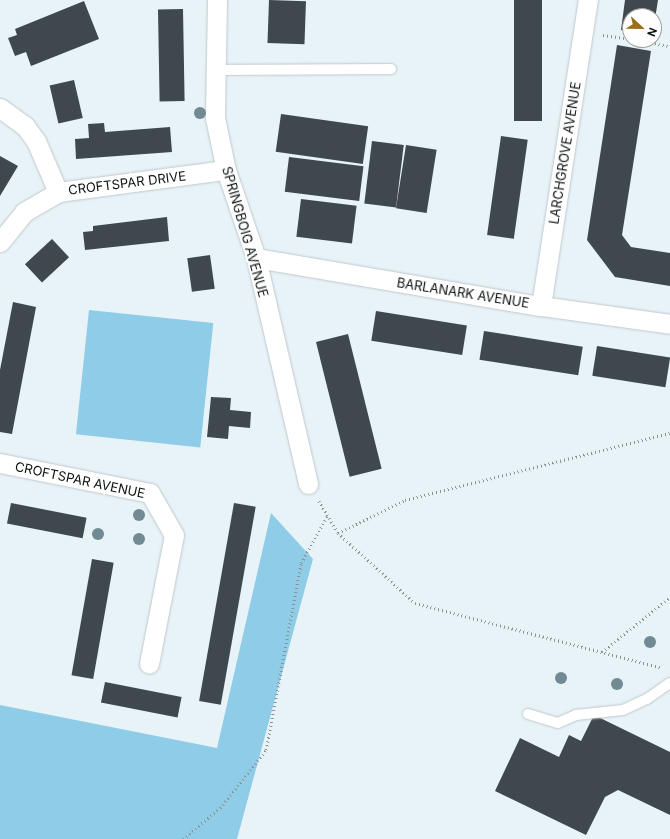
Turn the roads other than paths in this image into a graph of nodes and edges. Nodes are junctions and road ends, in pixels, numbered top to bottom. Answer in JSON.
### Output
{"nodes":[{"id":1,"x":217,"y":0,"type":"edge"},
{"id":2,"x":588,"y":0,"type":"edge"},
{"id":3,"x":391,"y":69,"type":"dead end"},
{"id":4,"x":216,"y":70,"type":"junction"},
{"id":5,"x":0,"y":108,"type":"edge"},
{"id":6,"x":226,"y":170,"type":"junction"},
{"id":7,"x":58,"y":192,"type":"junction"},
{"id":8,"x":0,"y":242,"type":"edge"},
{"id":9,"x":256,"y":258,"type":"junction"},
{"id":10,"x":541,"y":306,"type":"junction"},
{"id":11,"x":670,"y":324,"type":"edge"},
{"id":12,"x":0,"y":463,"type":"edge"},
{"id":13,"x":308,"y":484,"type":"road end"},
{"id":14,"x":149,"y":664,"type":"dead end"},
{"id":15,"x":670,"y":683,"type":"edge"},
{"id":16,"x":528,"y":714,"type":"dead end"}],
"edges":[{"from":1,"to":4,"type":"street","name":"SPRINGBOIG AVENUE"},
{"from":2,"to":10,"type":"street","name":"LARCHGROVE AVENUE"},
{"from":3,"to":4,"type":"lane"},
{"from":4,"to":6,"type":"street","name":"SPRINGBOIG AVENUE"},
{"from":5,"to":7,"type":"street"},
{"from":6,"to":7,"type":"street","name":"CROFTSPAR DRIVE"},
{"from":6,"to":9,"type":"street","name":"SPRINGBOIG AVENUE"},
{"from":7,"to":8,"type":"street","name":"CROFTSPAR DRIVE"},
{"from":9,"to":10,"type":"street","name":"BARLANARK AVENUE"},
{"from":9,"to":13,"type":"street","name":"SPRINGBOIG AVENUE"},
{"from":10,"to":11,"type":"street","name":"BARLANARK AVENUE"},
{"from":12,"to":14,"type":"street","name":"CROFTSPAR AVENUE"},
{"from":15,"to":16,"type":"lane"}]}
